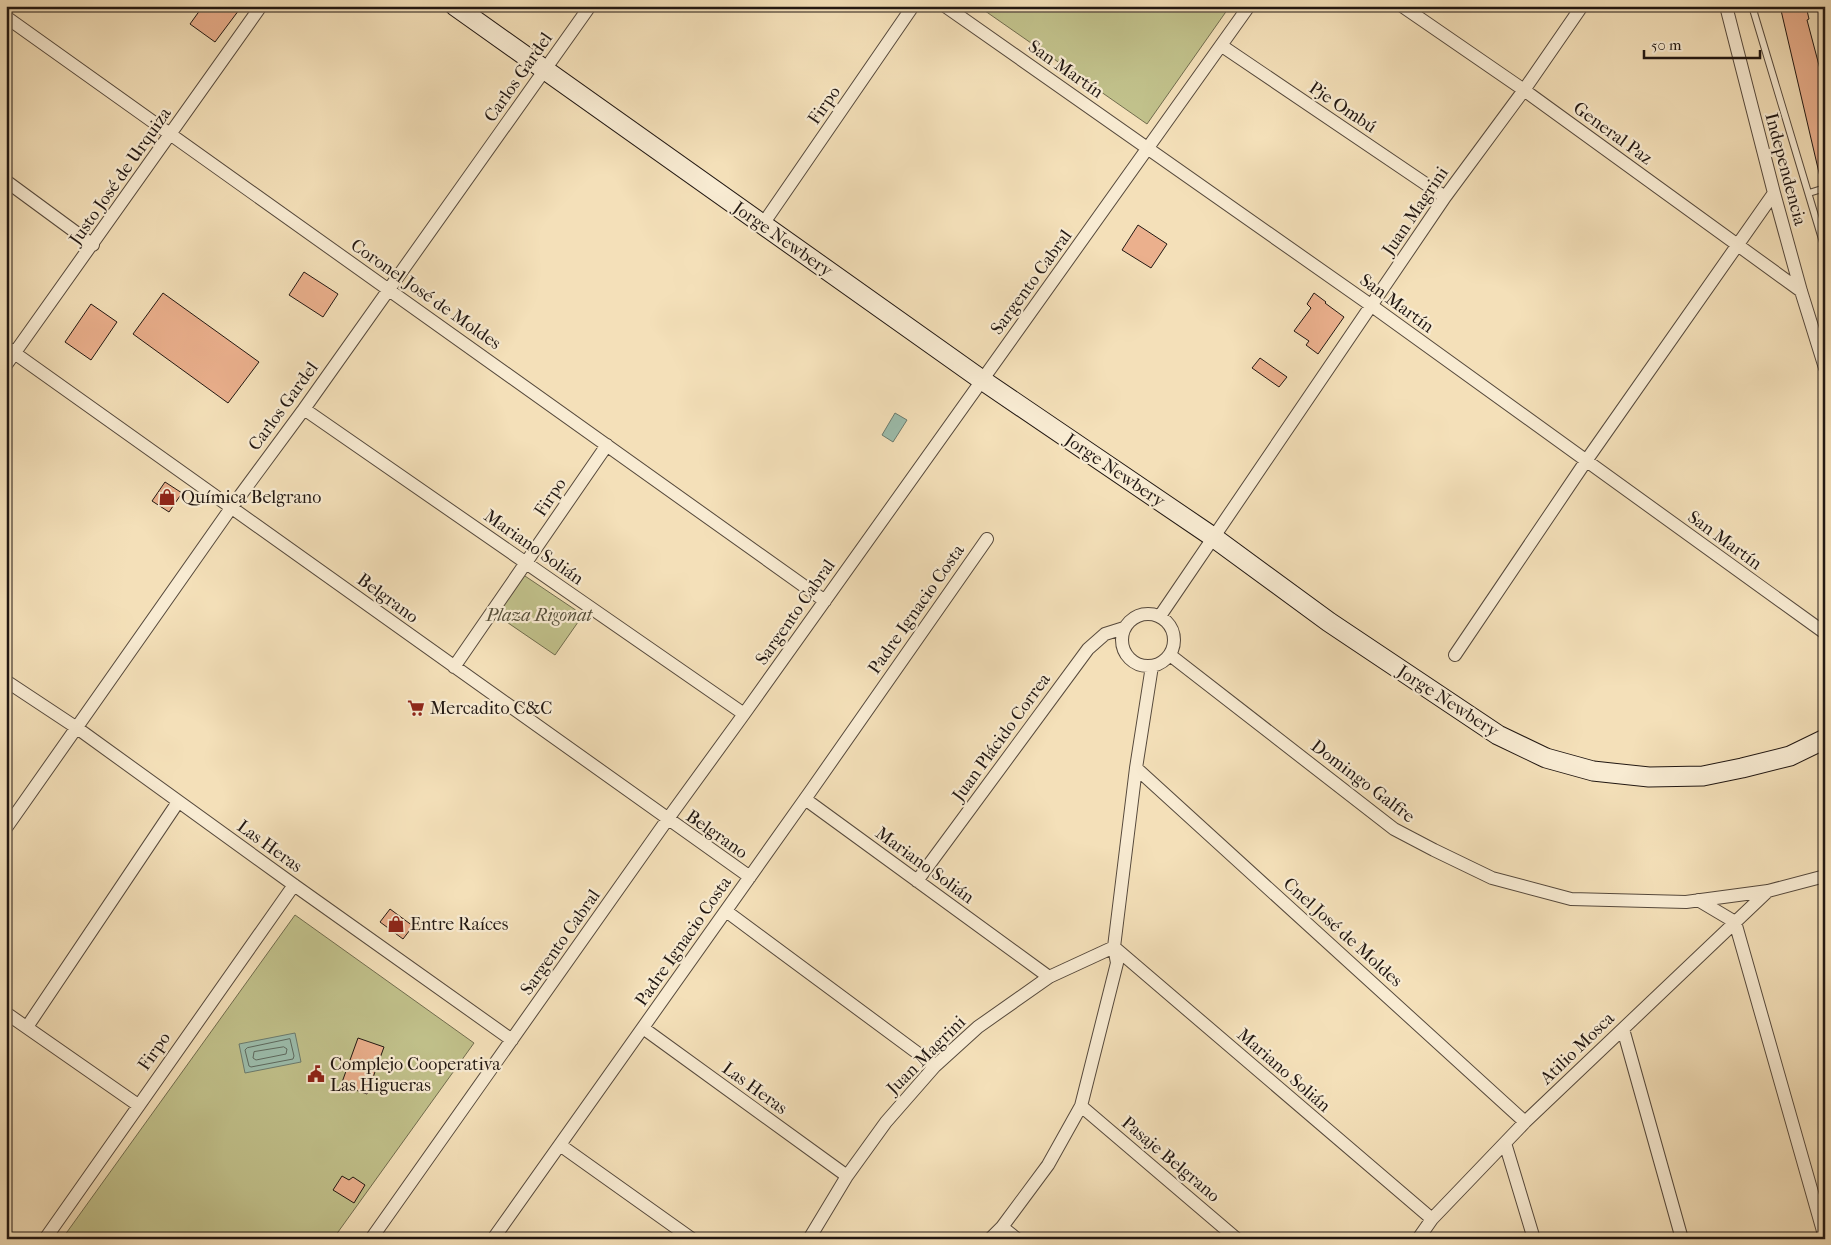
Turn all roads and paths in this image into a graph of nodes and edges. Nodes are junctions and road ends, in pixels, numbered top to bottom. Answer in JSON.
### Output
{"nodes":[{"id":1,"x":261,"y":6,"type":"edge"},
{"id":2,"x":456,"y":6,"type":"edge"},
{"id":3,"x":590,"y":6,"type":"edge"},
{"id":4,"x":913,"y":6,"type":"edge"},
{"id":5,"x":945,"y":6,"type":"edge"},
{"id":6,"x":1249,"y":6,"type":"edge"},
{"id":7,"x":1402,"y":6,"type":"edge"},
{"id":8,"x":1582,"y":6,"type":"edge"},
{"id":9,"x":1726,"y":6,"type":"edge"},
{"id":10,"x":1752,"y":6,"type":"edge"},
{"id":11,"x":6,"y":17,"type":"edge"},
{"id":12,"x":1222,"y":46,"type":"junction"},
{"id":13,"x":545,"y":70,"type":"junction"},
{"id":14,"x":1524,"y":90,"type":"junction"},
{"id":15,"x":171,"y":134,"type":"junction"},
{"id":16,"x":1149,"y":149,"type":"junction"},
{"id":17,"x":6,"y":181,"type":"edge"},
{"id":18,"x":1825,"y":188,"type":"edge"},
{"id":19,"x":1774,"y":193,"type":"junction"},
{"id":20,"x":1809,"y":193,"type":"junction"},
{"id":21,"x":1445,"y":197,"type":"junction"},
{"id":22,"x":763,"y":224,"type":"junction"},
{"id":23,"x":93,"y":245,"type":"junction"},
{"id":24,"x":1738,"y":245,"type":"junction"},
{"id":25,"x":1825,"y":248,"type":"edge"},
{"id":26,"x":389,"y":290,"type":"junction"},
{"id":27,"x":1801,"y":290,"type":"junction"},
{"id":28,"x":1372,"y":306,"type":"junction"},
{"id":29,"x":10,"y":350,"type":"edge"},
{"id":30,"x":6,"y":365,"type":"edge"},
{"id":31,"x":1825,"y":368,"type":"edge"},
{"id":32,"x":982,"y":380,"type":"junction"},
{"id":33,"x":304,"y":409,"type":"junction"},
{"id":34,"x":607,"y":445,"type":"junction"},
{"id":35,"x":1586,"y":461,"type":"junction"},
{"id":36,"x":231,"y":508,"type":"junction"},
{"id":37,"x":1213,"y":537,"type":"junction"},
{"id":38,"x":987,"y":539,"type":"dead end"},
{"id":39,"x":526,"y":563,"type":"junction"},
{"id":40,"x":825,"y":601,"type":"junction"},
{"id":41,"x":1160,"y":616,"type":"junction"},
{"id":42,"x":1124,"y":628,"type":"junction"},
{"id":43,"x":1825,"y":633,"type":"edge"},
{"id":44,"x":1170,"y":655,"type":"junction"},
{"id":45,"x":1455,"y":655,"type":"dead end"},
{"id":46,"x":1152,"y":666,"type":"junction"},
{"id":47,"x":454,"y":667,"type":"junction"},
{"id":48,"x":6,"y":681,"type":"edge"},
{"id":49,"x":744,"y":714,"type":"junction"},
{"id":50,"x":77,"y":728,"type":"junction"},
{"id":51,"x":1825,"y":739,"type":"edge"},
{"id":52,"x":1136,"y":768,"type":"junction"},
{"id":53,"x":805,"y":799,"type":"junction"},
{"id":54,"x":178,"y":802,"type":"junction"},
{"id":55,"x":667,"y":820,"type":"junction"},
{"id":56,"x":6,"y":828,"type":"edge"},
{"id":57,"x":1825,"y":876,"type":"edge"},
{"id":58,"x":750,"y":878,"type":"junction"},
{"id":59,"x":917,"y":881,"type":"junction"},
{"id":60,"x":294,"y":885,"type":"junction"},
{"id":61,"x":1768,"y":890,"type":"junction"},
{"id":62,"x":1698,"y":900,"type":"junction"},
{"id":63,"x":726,"y":911,"type":"junction"},
{"id":64,"x":1735,"y":922,"type":"junction"},
{"id":65,"x":1114,"y":947,"type":"junction"},
{"id":66,"x":1049,"y":977,"type":"junction"},
{"id":67,"x":6,"y":1013,"type":"edge"},
{"id":68,"x":27,"y":1027,"type":"junction"},
{"id":69,"x":643,"y":1028,"type":"junction"},
{"id":70,"x":1623,"y":1029,"type":"junction"},
{"id":71,"x":512,"y":1040,"type":"junction"},
{"id":72,"x":935,"y":1066,"type":"junction"},
{"id":73,"x":138,"y":1105,"type":"junction"},
{"id":74,"x":1081,"y":1106,"type":"junction"},
{"id":75,"x":1526,"y":1122,"type":"junction"},
{"id":76,"x":1505,"y":1143,"type":"junction"},
{"id":77,"x":560,"y":1145,"type":"junction"},
{"id":78,"x":847,"y":1176,"type":"junction"},
{"id":79,"x":1432,"y":1219,"type":"junction"},
{"id":80,"x":1002,"y":1227,"type":"junction"},
{"id":81,"x":1825,"y":1238,"type":"edge"},
{"id":82,"x":45,"y":1239,"type":"edge"},
{"id":83,"x":371,"y":1239,"type":"edge"},
{"id":84,"x":493,"y":1239,"type":"edge"},
{"id":85,"x":692,"y":1239,"type":"edge"},
{"id":86,"x":809,"y":1239,"type":"edge"},
{"id":87,"x":990,"y":1239,"type":"edge"},
{"id":88,"x":1017,"y":1239,"type":"edge"},
{"id":89,"x":1237,"y":1239,"type":"edge"},
{"id":90,"x":1418,"y":1239,"type":"edge"},
{"id":91,"x":1534,"y":1239,"type":"edge"},
{"id":92,"x":1682,"y":1239,"type":"edge"}],
"edges":[{"from":1,"to":15,"type":"street","name":"Justo José de Urquiza"},
{"from":2,"to":13,"type":"main road","name":"Jorge Newbery"},
{"from":3,"to":13,"type":"street","name":"Carlos Gardel"},
{"from":4,"to":22,"type":"street","name":"Firpo"},
{"from":5,"to":16,"type":"street","name":"San Martín"},
{"from":6,"to":12,"type":"street","name":"Sargento Cabral"},
{"from":7,"to":14,"type":"street","name":"General Paz"},
{"from":8,"to":14,"type":"street","name":"Juan Magrini"},
{"from":9,"to":19,"type":"street","name":"Independencia"},
{"from":10,"to":20,"type":"lane"},
{"from":11,"to":15,"type":"street","name":"Coronel José de Moldes"},
{"from":12,"to":16,"type":"street","name":"Sargento Cabral"},
{"from":12,"to":21,"type":"street","name":"Pje Ombú"},
{"from":13,"to":22,"type":"main road","name":"Jorge Newbery"},
{"from":13,"to":26,"type":"street","name":"Carlos Gardel"},
{"from":14,"to":21,"type":"street","name":"Juan Magrini"},
{"from":14,"to":24,"type":"street","name":"General Paz"},
{"from":15,"to":23,"type":"street","name":"Justo José de Urquiza"},
{"from":15,"to":26,"type":"street","name":"Coronel José de Moldes"},
{"from":16,"to":28,"type":"street","name":"San Martín"},
{"from":16,"to":32,"type":"street","name":"Sargento Cabral"},
{"from":17,"to":23,"type":"street"},
{"from":18,"to":20,"type":"lane"},
{"from":19,"to":24,"type":"street"},
{"from":19,"to":27,"type":"street","name":"Independencia"},
{"from":20,"to":25,"type":"lane"},
{"from":21,"to":28,"type":"street","name":"Juan Magrini"},
{"from":22,"to":32,"type":"main road","name":"Jorge Newbery"},
{"from":23,"to":29,"type":"street","name":"Justo José de Urquiza"},
{"from":24,"to":27,"type":"street","name":"General Paz"},
{"from":24,"to":35,"type":"street"},
{"from":26,"to":33,"type":"street","name":"Carlos Gardel"},
{"from":26,"to":34,"type":"street","name":"Coronel José de Moldes"},
{"from":27,"to":31,"type":"street","name":"Independencia"},
{"from":28,"to":35,"type":"street","name":"San Martín"},
{"from":28,"to":37,"type":"street","name":"Juan Magrini"},
{"from":29,"to":30,"type":"street","name":"Justo José de Urquiza"},
{"from":29,"to":36,"type":"street","name":"Belgrano"},
{"from":32,"to":37,"type":"main road","name":"Jorge Newbery"},
{"from":32,"to":40,"type":"street","name":"Sargento Cabral"},
{"from":33,"to":36,"type":"street","name":"Carlos Gardel"},
{"from":33,"to":39,"type":"street","name":"Mariano Solián"},
{"from":34,"to":39,"type":"street","name":"Firpo"},
{"from":34,"to":40,"type":"street","name":"Coronel José de Moldes"},
{"from":35,"to":43,"type":"street","name":"San Martín"},
{"from":35,"to":45,"type":"street"},
{"from":36,"to":47,"type":"street","name":"Belgrano"},
{"from":36,"to":50,"type":"street","name":"Carlos Gardel"},
{"from":37,"to":41,"type":"street","name":"Juan Magrini"},
{"from":37,"to":51,"type":"main road","name":"Jorge Newbery"},
{"from":38,"to":53,"type":"street","name":"Padre Ignacio Costa"},
{"from":39,"to":47,"type":"street","name":"Firpo"},
{"from":39,"to":49,"type":"street","name":"Mariano Solián"},
{"from":40,"to":49,"type":"street","name":"Sargento Cabral"},
{"from":41,"to":42,"type":"street"},
{"from":41,"to":44,"type":"street"},
{"from":42,"to":46,"type":"street"},
{"from":42,"to":59,"type":"street","name":"Juan Plácido Correa"},
{"from":44,"to":46,"type":"street"},
{"from":44,"to":62,"type":"street","name":"Domingo Galfre"},
{"from":46,"to":52,"type":"street"},
{"from":47,"to":55,"type":"street","name":"Belgrano"},
{"from":48,"to":50,"type":"street","name":"Las Heras"},
{"from":49,"to":55,"type":"street","name":"Sargento Cabral"},
{"from":50,"to":54,"type":"street","name":"Las Heras"},
{"from":50,"to":56,"type":"street","name":"Carlos Gardel"},
{"from":52,"to":65,"type":"street"},
{"from":52,"to":75,"type":"street","name":"Cnel José de Moldes"},
{"from":53,"to":58,"type":"street","name":"Padre Ignacio Costa"},
{"from":53,"to":59,"type":"street","name":"Mariano Solián"},
{"from":54,"to":60,"type":"street","name":"Las Heras"},
{"from":54,"to":68,"type":"street"},
{"from":55,"to":58,"type":"street","name":"Belgrano"},
{"from":55,"to":71,"type":"street","name":"Sargento Cabral"},
{"from":57,"to":61,"type":"street","name":"Domingo Galfre"},
{"from":58,"to":63,"type":"street","name":"Padre Ignacio Costa"},
{"from":59,"to":66,"type":"street","name":"Mariano Solián"},
{"from":60,"to":71,"type":"street","name":"Las Heras"},
{"from":60,"to":73,"type":"street","name":"Firpo"},
{"from":61,"to":62,"type":"street","name":"Domingo Galfre"},
{"from":61,"to":64,"type":"street","name":"Atilio Mosca"},
{"from":62,"to":64,"type":"street"},
{"from":63,"to":69,"type":"street","name":"Padre Ignacio Costa"},
{"from":63,"to":72,"type":"street"},
{"from":64,"to":70,"type":"street","name":"Atilio Mosca"},
{"from":64,"to":81,"type":"street"},
{"from":65,"to":66,"type":"street","name":"Juan Magrini"},
{"from":65,"to":74,"type":"street"},
{"from":65,"to":79,"type":"street","name":"Mariano Solián"},
{"from":66,"to":72,"type":"street","name":"Juan Magrini"},
{"from":67,"to":68,"type":"street"},
{"from":68,"to":73,"type":"street"},
{"from":69,"to":77,"type":"street","name":"Padre Ignacio Costa"},
{"from":69,"to":78,"type":"street","name":"Las Heras"},
{"from":70,"to":75,"type":"street","name":"Atilio Mosca"},
{"from":70,"to":92,"type":"street"},
{"from":71,"to":83,"type":"street","name":"Sargento Cabral"},
{"from":72,"to":78,"type":"street","name":"Juan Magrini"},
{"from":73,"to":82,"type":"street","name":"Firpo"},
{"from":74,"to":80,"type":"street"},
{"from":74,"to":89,"type":"street","name":"Pasaje Belgrano"},
{"from":75,"to":76,"type":"street","name":"Atilio Mosca"},
{"from":76,"to":79,"type":"street","name":"Atilio Mosca"},
{"from":76,"to":91,"type":"street"},
{"from":77,"to":84,"type":"street","name":"Padre Ignacio Costa"},
{"from":77,"to":85,"type":"street"},
{"from":78,"to":86,"type":"street","name":"Juan Magrini"},
{"from":79,"to":90,"type":"street","name":"Atilio Mosca"},
{"from":80,"to":87,"type":"street"},
{"from":80,"to":88,"type":"street"}]}
